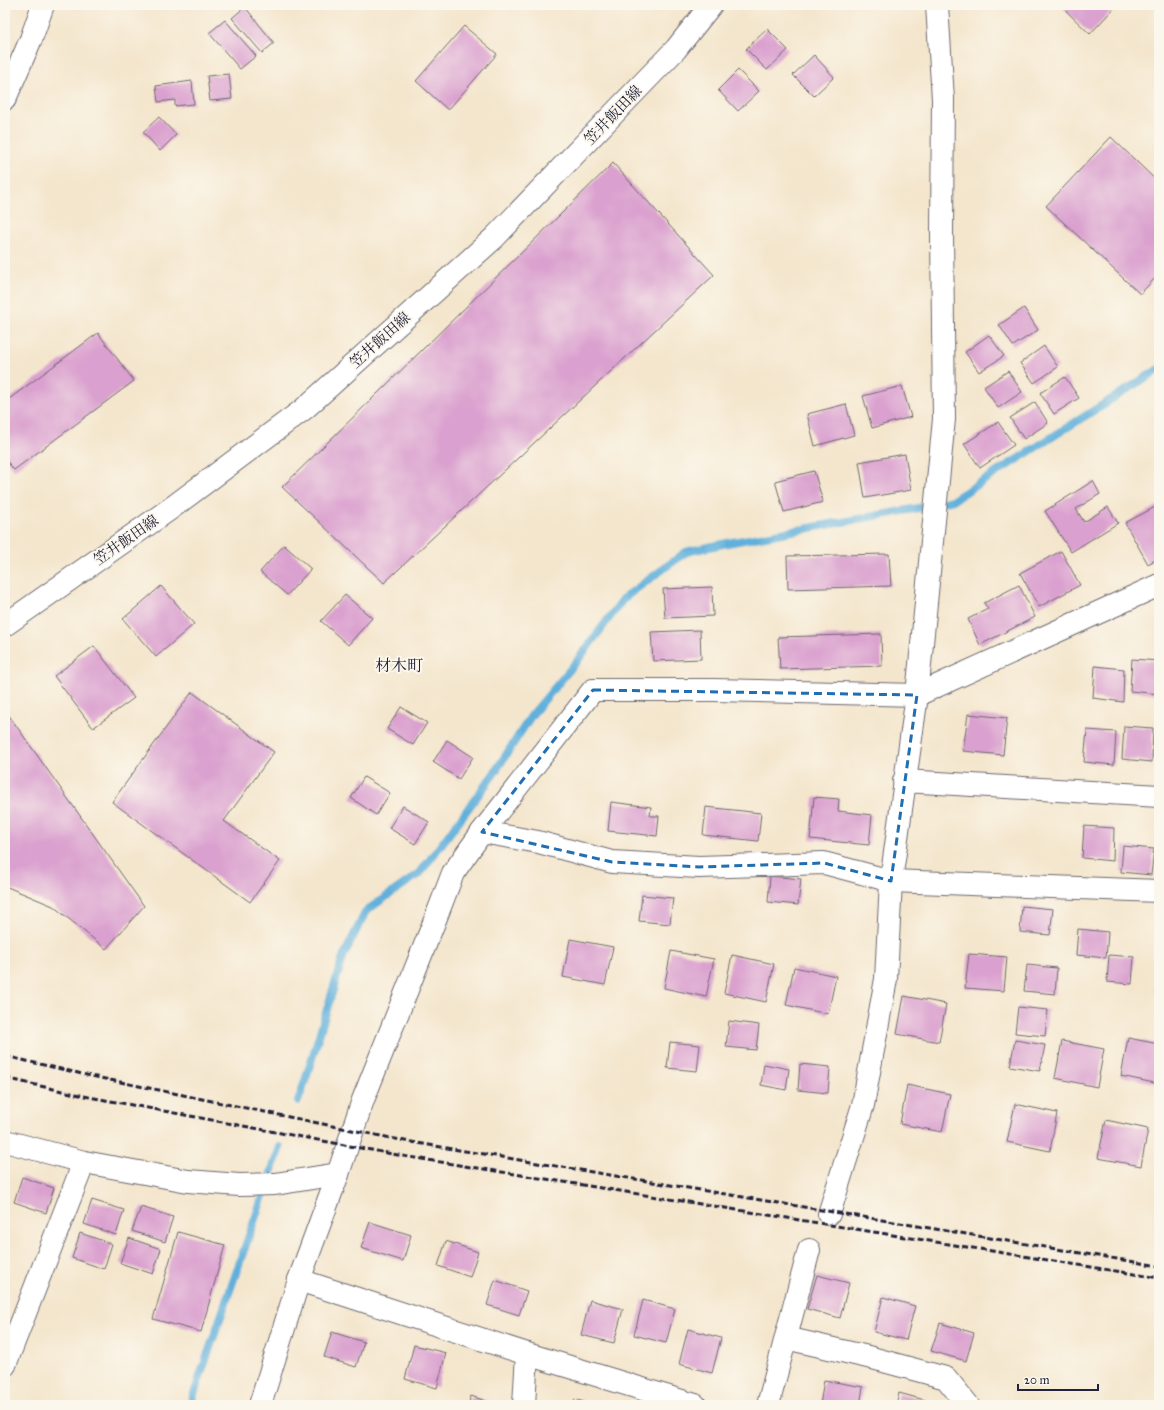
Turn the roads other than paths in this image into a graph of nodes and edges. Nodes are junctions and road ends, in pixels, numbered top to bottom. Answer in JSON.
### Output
{"nodes":[{"id":1,"x":43,"y":5,"type":"edge"},
{"id":2,"x":711,"y":5,"type":"edge"},
{"id":3,"x":937,"y":5,"type":"edge"},
{"id":4,"x":5,"y":99,"type":"edge"},
{"id":5,"x":1159,"y":585,"type":"edge"},
{"id":6,"x":5,"y":625,"type":"edge"},
{"id":7,"x":916,"y":695,"type":"junction"},
{"id":8,"x":904,"y":781,"type":"junction"},
{"id":9,"x":1159,"y":796,"type":"edge"},
{"id":10,"x":482,"y":832,"type":"junction"},
{"id":11,"x":891,"y":881,"type":"junction"},
{"id":12,"x":1159,"y":891,"type":"edge"},
{"id":13,"x":5,"y":1141,"type":"edge"},
{"id":14,"x":84,"y":1162,"type":"junction"},
{"id":15,"x":338,"y":1174,"type":"junction"},
{"id":16,"x":829,"y":1214,"type":"dead end"},
{"id":17,"x":809,"y":1250,"type":"dead end"},
{"id":18,"x":299,"y":1280,"type":"junction"},
{"id":19,"x":786,"y":1338,"type":"junction"},
{"id":20,"x":527,"y":1354,"type":"junction"},
{"id":21,"x":5,"y":1365,"type":"edge"},
{"id":22,"x":260,"y":1405,"type":"edge"},
{"id":23,"x":524,"y":1405,"type":"edge"},
{"id":24,"x":695,"y":1405,"type":"edge"},
{"id":25,"x":768,"y":1405,"type":"edge"},
{"id":26,"x":968,"y":1405,"type":"edge"}],
"edges":[{"from":1,"to":4,"type":"street"},
{"from":2,"to":6,"type":"street","name":"笠井飯田線"},
{"from":3,"to":7,"type":"street"},
{"from":5,"to":7,"type":"street"},
{"from":7,"to":8,"type":"street"},
{"from":7,"to":10,"type":"street"},
{"from":8,"to":9,"type":"street"},
{"from":8,"to":11,"type":"street"},
{"from":10,"to":11,"type":"street"},
{"from":10,"to":15,"type":"street"},
{"from":11,"to":12,"type":"street"},
{"from":11,"to":16,"type":"street"},
{"from":13,"to":14,"type":"street"},
{"from":14,"to":15,"type":"street"},
{"from":14,"to":21,"type":"street"},
{"from":15,"to":18,"type":"street"},
{"from":17,"to":19,"type":"street"},
{"from":18,"to":20,"type":"street"},
{"from":18,"to":22,"type":"street"},
{"from":19,"to":25,"type":"street"},
{"from":19,"to":26,"type":"street"},
{"from":20,"to":23,"type":"street"},
{"from":20,"to":24,"type":"street"}]}
